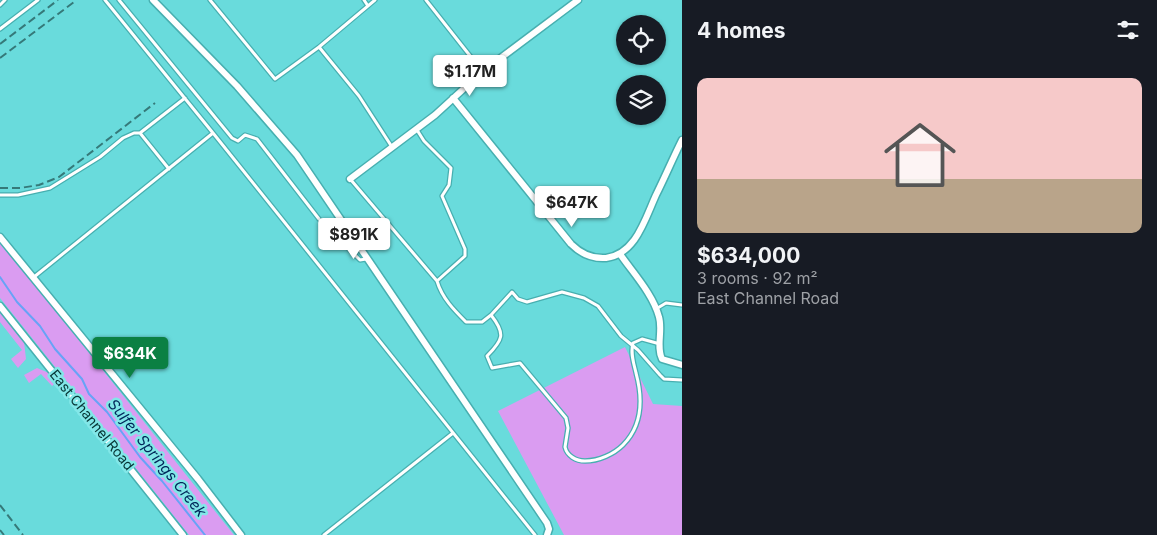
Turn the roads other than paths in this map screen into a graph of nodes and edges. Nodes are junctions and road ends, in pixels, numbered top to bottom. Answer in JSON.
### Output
{"nodes":[{"id":1,"x":5,"y":0,"type":"edge"},
{"id":2,"x":38,"y":0,"type":"edge"},
{"id":3,"x":104,"y":0,"type":"edge"},
{"id":4,"x":119,"y":0,"type":"edge"},
{"id":5,"x":153,"y":0,"type":"edge"},
{"id":6,"x":210,"y":0,"type":"edge"},
{"id":7,"x":364,"y":0,"type":"edge"},
{"id":8,"x":375,"y":0,"type":"edge"},
{"id":9,"x":426,"y":0,"type":"edge"},
{"id":10,"x":578,"y":0,"type":"edge"},
{"id":11,"x":0,"y":5,"type":"edge"},
{"id":12,"x":368,"y":6,"type":"junction"},
{"id":13,"x":0,"y":29,"type":"edge"},
{"id":14,"x":319,"y":47,"type":"junction"},
{"id":15,"x":482,"y":72,"type":"junction"},
{"id":16,"x":185,"y":98,"type":"junction"},
{"id":17,"x":453,"y":98,"type":"junction"},
{"id":18,"x":416,"y":130,"type":"junction"},
{"id":19,"x":140,"y":133,"type":"junction"},
{"id":20,"x":213,"y":133,"type":"junction"},
{"id":21,"x":682,"y":140,"type":"edge"},
{"id":22,"x":392,"y":147,"type":"junction"},
{"id":23,"x":169,"y":169,"type":"junction"},
{"id":24,"x":350,"y":179,"type":"joint"},
{"id":25,"x":0,"y":195,"type":"edge"},
{"id":26,"x":0,"y":238,"type":"edge"},
{"id":27,"x":620,"y":254,"type":"junction"},
{"id":28,"x":366,"y":259,"type":"junction"},
{"id":29,"x":34,"y":277,"type":"junction"},
{"id":30,"x":437,"y":281,"type":"junction"},
{"id":31,"x":682,"y":305,"type":"edge"},
{"id":32,"x":0,"y":306,"type":"edge"},
{"id":33,"x":656,"y":309,"type":"junction"},
{"id":34,"x":491,"y":315,"type":"junction"},
{"id":35,"x":632,"y":344,"type":"junction"},
{"id":36,"x":661,"y":344,"type":"junction"},
{"id":37,"x":682,"y":366,"type":"edge"},
{"id":38,"x":682,"y":380,"type":"edge"},
{"id":39,"x":453,"y":433,"type":"junction"},
{"id":40,"x":184,"y":535,"type":"edge"},
{"id":41,"x":241,"y":535,"type":"edge"},
{"id":42,"x":324,"y":535,"type":"edge"},
{"id":43,"x":536,"y":535,"type":"edge"},
{"id":44,"x":547,"y":535,"type":"edge"}],
"edges":[{"from":1,"to":11,"type":"lane"},
{"from":2,"to":13,"type":"lane"},
{"from":3,"to":16,"type":"lane"},
{"from":4,"to":28,"type":"lane"},
{"from":5,"to":28,"type":"street"},
{"from":6,"to":14,"type":"lane"},
{"from":7,"to":12,"type":"lane"},
{"from":8,"to":12,"type":"lane"},
{"from":9,"to":15,"type":"lane"},
{"from":10,"to":15,"type":"street"},
{"from":12,"to":14,"type":"lane"},
{"from":14,"to":22,"type":"lane"},
{"from":15,"to":17,"type":"street"},
{"from":16,"to":19,"type":"lane"},
{"from":16,"to":20,"type":"lane"},
{"from":17,"to":18,"type":"street"},
{"from":17,"to":27,"type":"street"},
{"from":18,"to":22,"type":"street"},
{"from":18,"to":30,"type":"lane"},
{"from":19,"to":23,"type":"lane"},
{"from":19,"to":25,"type":"lane"},
{"from":20,"to":23,"type":"lane"},
{"from":20,"to":39,"type":"lane"},
{"from":21,"to":27,"type":"street"},
{"from":22,"to":24,"type":"street"},
{"from":23,"to":29,"type":"lane"},
{"from":24,"to":30,"type":"lane"},
{"from":26,"to":29,"type":"street"},
{"from":27,"to":33,"type":"street"},
{"from":28,"to":44,"type":"street"},
{"from":29,"to":41,"type":"street"},
{"from":30,"to":34,"type":"lane"},
{"from":31,"to":33,"type":"lane"},
{"from":32,"to":40,"type":"street","name":"East Channel Road"},
{"from":33,"to":36,"type":"street"},
{"from":34,"to":35,"type":"lane"},
{"from":34,"to":35,"type":"lane"},
{"from":35,"to":36,"type":"lane"},
{"from":35,"to":38,"type":"lane"},
{"from":36,"to":37,"type":"street"},
{"from":39,"to":42,"type":"lane"},
{"from":39,"to":43,"type":"lane"}]}
